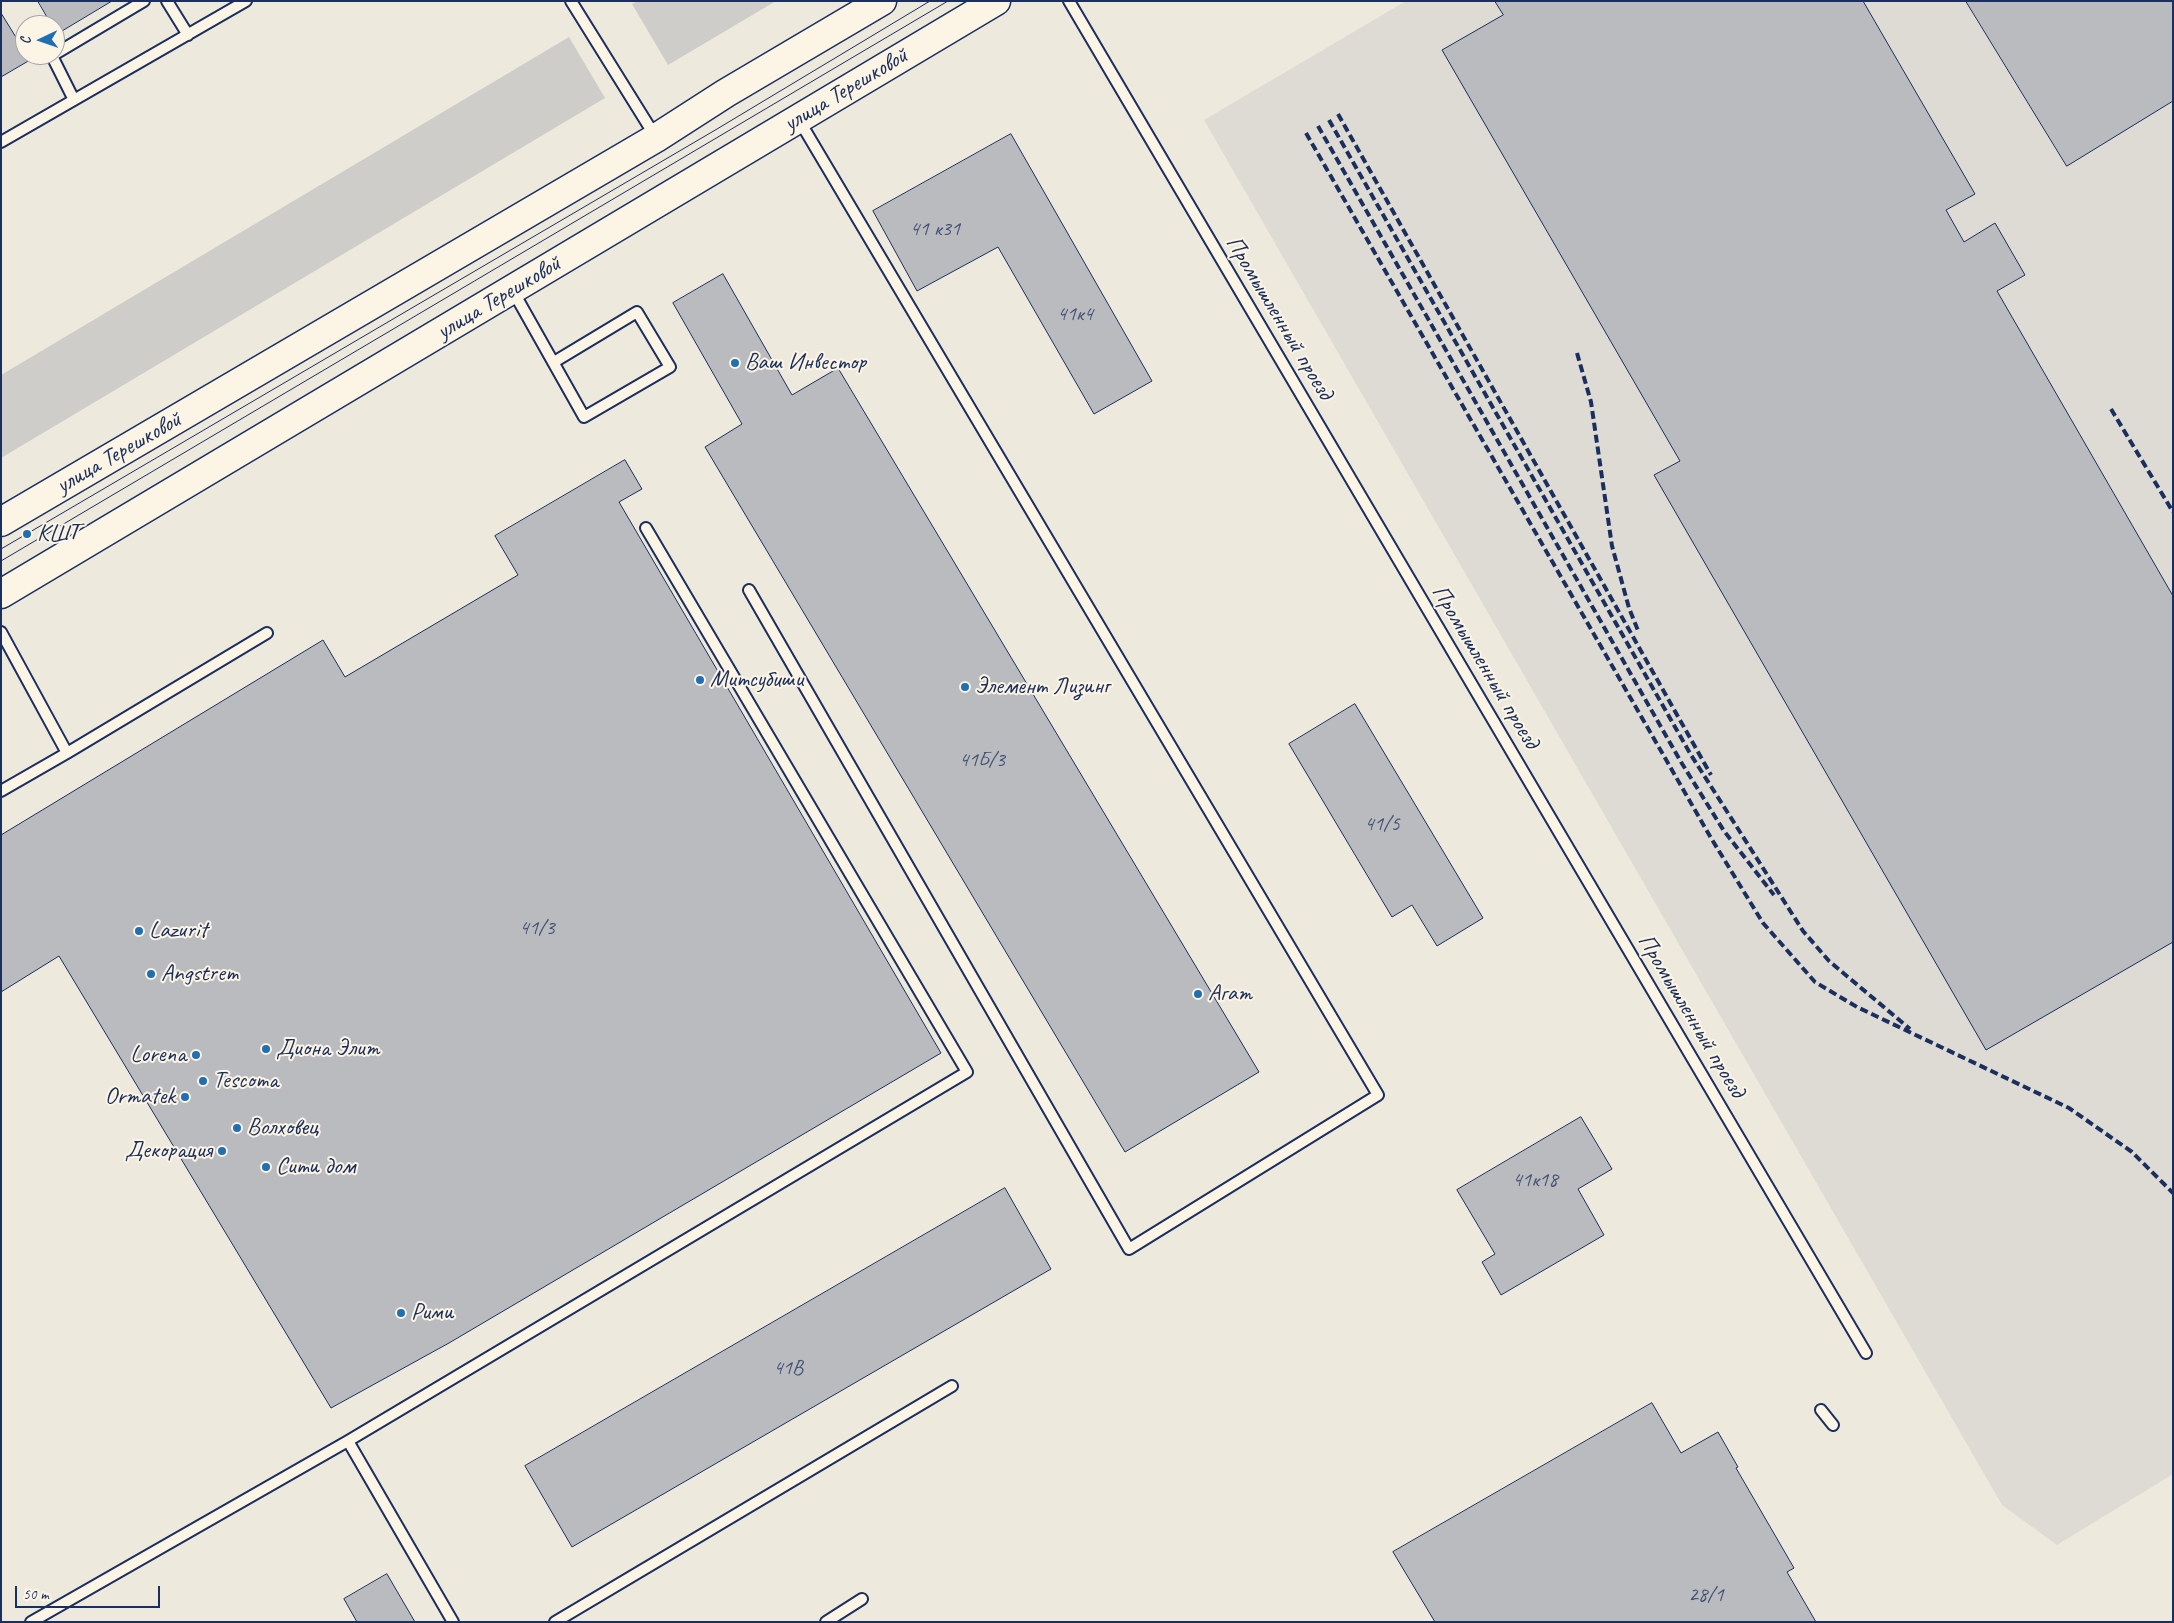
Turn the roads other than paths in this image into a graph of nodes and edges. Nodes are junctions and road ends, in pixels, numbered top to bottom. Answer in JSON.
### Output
{"nodes":[{"id":1,"x":144,"y":1,"type":"edge"},
{"id":2,"x":167,"y":1,"type":"edge"},
{"id":3,"x":246,"y":1,"type":"edge"},
{"id":4,"x":571,"y":1,"type":"edge"},
{"id":5,"x":882,"y":1,"type":"edge"},
{"id":6,"x":996,"y":1,"type":"edge"},
{"id":7,"x":1069,"y":1,"type":"edge"},
{"id":8,"x":188,"y":35,"type":"junction"},
{"id":9,"x":65,"y":49,"type":"edge"},
{"id":10,"x":56,"y":65,"type":"edge"},
{"id":11,"x":74,"y":100,"type":"junction"},
{"id":12,"x":798,"y":118,"type":"junction"},
{"id":13,"x":656,"y":138,"type":"junction"},
{"id":14,"x":1,"y":142,"type":"edge"},
{"id":15,"x":512,"y":290,"type":"junction"},
{"id":16,"x":554,"y":362,"type":"junction"},
{"id":17,"x":1,"y":522,"type":"edge"},
{"id":18,"x":646,"y":528,"type":"dead end"},
{"id":19,"x":749,"y":590,"type":"dead end"},
{"id":20,"x":1,"y":594,"type":"edge"},
{"id":21,"x":1,"y":632,"type":"edge"},
{"id":22,"x":267,"y":633,"type":"dead end"},
{"id":23,"x":67,"y":753,"type":"junction"},
{"id":24,"x":1,"y":791,"type":"edge"},
{"id":25,"x":1866,"y":1354,"type":"dead end"},
{"id":26,"x":952,"y":1386,"type":"dead end"},
{"id":27,"x":1821,"y":1410,"type":"dead end"},
{"id":28,"x":1833,"y":1426,"type":"dead end"},
{"id":29,"x":348,"y":1441,"type":"junction"},
{"id":30,"x":862,"y":1599,"type":"dead end"},
{"id":31,"x":30,"y":1622,"type":"edge"},
{"id":32,"x":453,"y":1622,"type":"edge"},
{"id":33,"x":555,"y":1622,"type":"edge"},
{"id":34,"x":826,"y":1622,"type":"edge"}],
"edges":[{"from":1,"to":9,"type":"lane"},
{"from":2,"to":8,"type":"lane"},
{"from":3,"to":8,"type":"lane"},
{"from":4,"to":13,"type":"lane"},
{"from":5,"to":13,"type":"main road","name":"улица Терешковой"},
{"from":6,"to":12,"type":"main road","name":"улица Терешковой"},
{"from":7,"to":25,"type":"lane","name":"Промышленный проезд"},
{"from":8,"to":11,"type":"lane"},
{"from":10,"to":11,"type":"lane"},
{"from":11,"to":14,"type":"lane"},
{"from":12,"to":15,"type":"main road","name":"улица Терешковой"},
{"from":12,"to":19,"type":"lane"},
{"from":13,"to":17,"type":"main road","name":"улица Терешковой"},
{"from":15,"to":16,"type":"lane"},
{"from":15,"to":20,"type":"main road","name":"улица Терешковой"},
{"from":16,"to":16,"type":"lane"},
{"from":18,"to":29,"type":"lane"},
{"from":21,"to":23,"type":"lane"},
{"from":22,"to":23,"type":"lane"},
{"from":23,"to":24,"type":"lane"},
{"from":26,"to":33,"type":"lane"},
{"from":27,"to":28,"type":"lane"},
{"from":29,"to":31,"type":"lane"},
{"from":29,"to":32,"type":"lane"},
{"from":30,"to":34,"type":"lane"}]}
